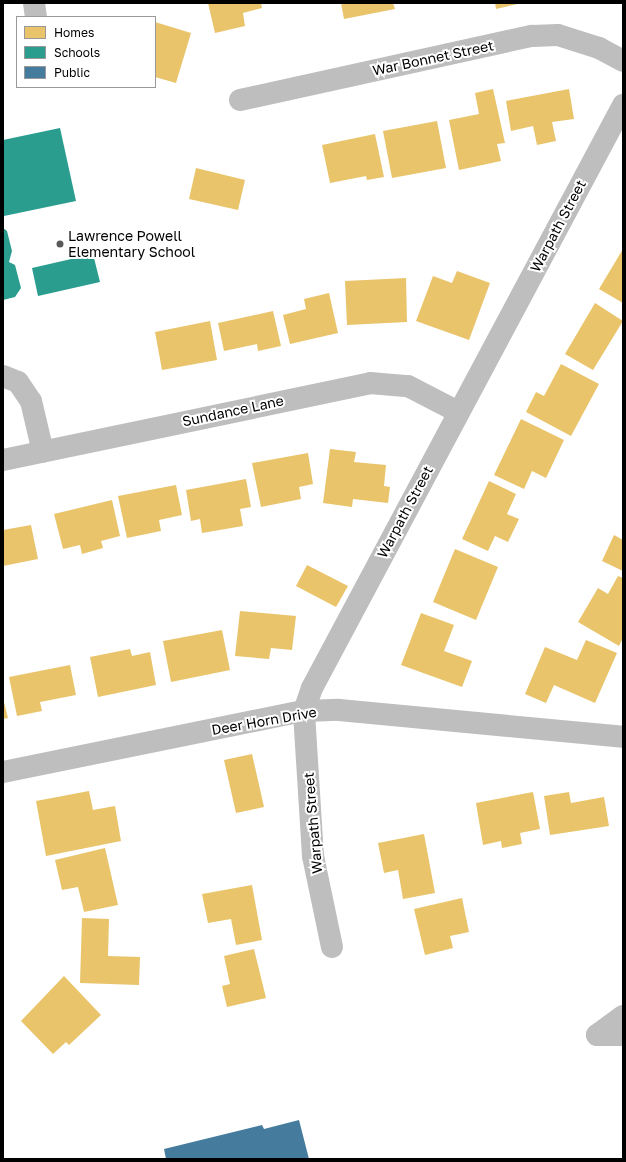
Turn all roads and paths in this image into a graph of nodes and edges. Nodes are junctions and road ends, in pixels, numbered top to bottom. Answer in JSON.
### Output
{"nodes":[{"id":1,"x":34,"y":3,"type":"edge"},
{"id":2,"x":36,"y":16,"type":"edge"},
{"id":3,"x":623,"y":61,"type":"edge"},
{"id":4,"x":240,"y":100,"type":"dead end"},
{"id":5,"x":623,"y":105,"type":"edge"},
{"id":6,"x":3,"y":376,"type":"edge"},
{"id":7,"x":458,"y":412,"type":"junction"},
{"id":8,"x":43,"y":452,"type":"junction"},
{"id":9,"x":3,"y":460,"type":"edge"},
{"id":10,"x":304,"y":711,"type":"junction"},
{"id":11,"x":623,"y":737,"type":"edge"},
{"id":12,"x":3,"y":772,"type":"edge"},
{"id":13,"x":332,"y":947,"type":"dead end"},
{"id":14,"x":623,"y":1016,"type":"edge"},
{"id":15,"x":623,"y":1035,"type":"edge"}],
"edges":[{"from":1,"to":2,"type":"street"},
{"from":3,"to":4,"type":"street","name":"War Bonnet Street"},
{"from":5,"to":7,"type":"street","name":"Warpath Street"},
{"from":6,"to":8,"type":"street"},
{"from":7,"to":8,"type":"street","name":"Sundance Lane"},
{"from":7,"to":10,"type":"street","name":"Warpath Street"},
{"from":8,"to":9,"type":"street","name":"Sundance Lane"},
{"from":10,"to":11,"type":"street","name":"Deer Horn Drive"},
{"from":10,"to":12,"type":"street","name":"Deer Horn Drive"},
{"from":10,"to":13,"type":"street","name":"Warpath Street"},
{"from":14,"to":15,"type":"street"}]}
